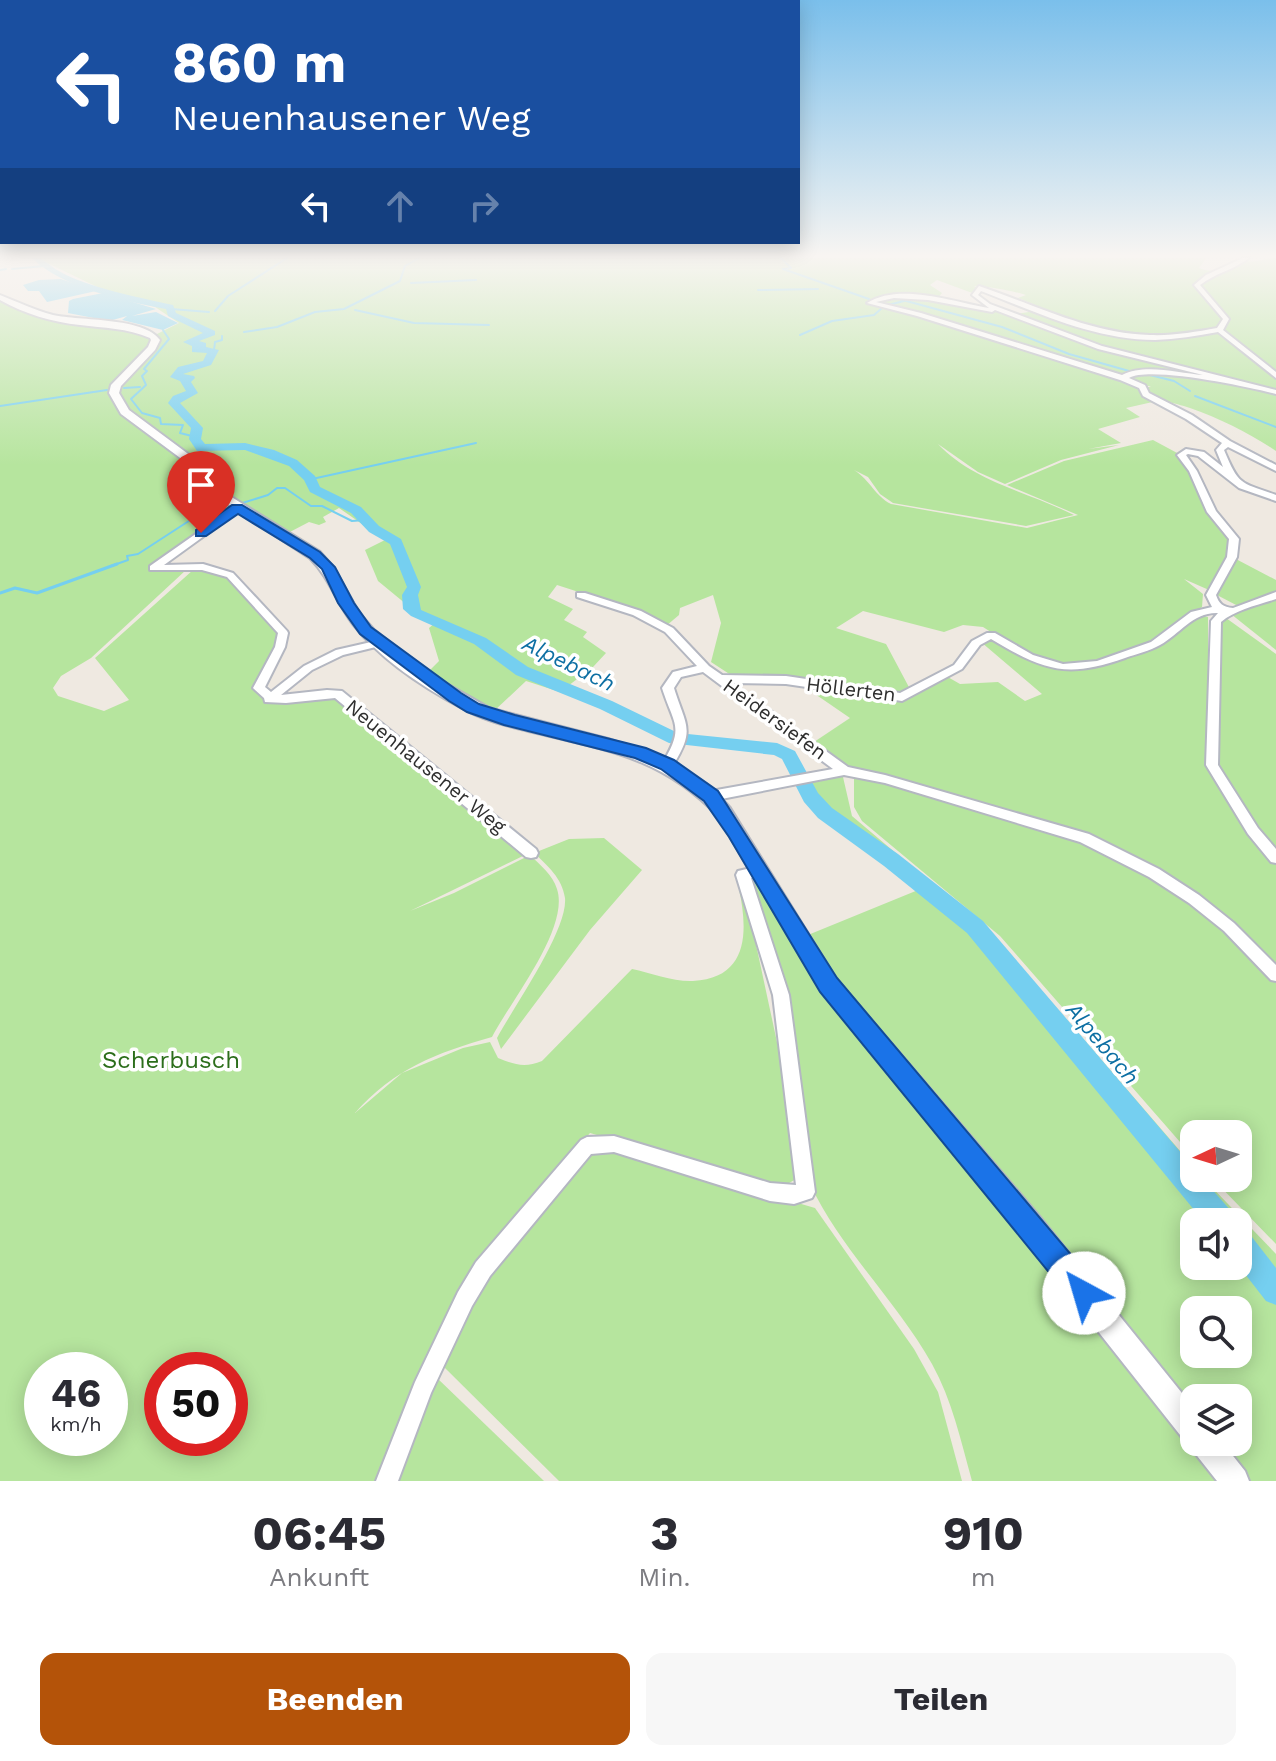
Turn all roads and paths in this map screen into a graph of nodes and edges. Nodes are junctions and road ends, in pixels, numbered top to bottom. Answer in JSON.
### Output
{"nodes":[{"id":1,"x":122,"y":327,"type":"edge"},
{"id":2,"x":961,"y":327,"type":"edge"},
{"id":3,"x":1044,"y":327,"type":"edge"},
{"id":4,"x":1087,"y":327,"type":"edge"},
{"id":5,"x":1221,"y":327,"type":"edge"},
{"id":6,"x":1219,"y":330,"type":"junction"},
{"id":7,"x":1276,"y":376,"type":"edge"},
{"id":8,"x":1123,"y":378,"type":"junction"},
{"id":9,"x":1218,"y":379,"type":"junction"},
{"id":10,"x":1276,"y":392,"type":"edge"},
{"id":11,"x":1227,"y":443,"type":"junction"},
{"id":12,"x":1276,"y":468,"type":"edge"},
{"id":13,"x":1232,"y":479,"type":"junction"},
{"id":14,"x":1276,"y":498,"type":"edge"},
{"id":15,"x":237,"y":508,"type":"junction"},
{"id":16,"x":581,"y":595,"type":"dead end"},
{"id":17,"x":1276,"y":595,"type":"edge"},
{"id":18,"x":1226,"y":612,"type":"junction"},
{"id":19,"x":380,"y":643,"type":"junction"},
{"id":20,"x":705,"y":668,"type":"junction"},
{"id":21,"x":721,"y":679,"type":"junction"},
{"id":22,"x":269,"y":699,"type":"junction"},
{"id":23,"x":668,"y":764,"type":"junction"},
{"id":24,"x":844,"y":771,"type":"junction"},
{"id":25,"x":711,"y":796,"type":"junction"},
{"id":26,"x":531,"y":853,"type":"dead end"},
{"id":27,"x":1276,"y":858,"type":"edge"},
{"id":28,"x":760,"y":871,"type":"junction"},
{"id":29,"x":1276,"y":975,"type":"edge"},
{"id":30,"x":1180,"y":1412,"type":"edge"},
{"id":31,"x":1215,"y":1456,"type":"edge"},
{"id":32,"x":387,"y":1481,"type":"edge"},
{"id":33,"x":1235,"y":1481,"type":"edge"}],
"edges":[{"from":1,"to":15,"type":"main road"},
{"from":2,"to":8,"type":"street"},
{"from":3,"to":9,"type":"street"},
{"from":4,"to":6,"type":"street"},
{"from":5,"to":6,"type":"street"},
{"from":6,"to":7,"type":"street"},
{"from":8,"to":9,"type":"street"},
{"from":8,"to":11,"type":"street"},
{"from":9,"to":10,"type":"street"},
{"from":11,"to":12,"type":"street"},
{"from":11,"to":13,"type":"street"},
{"from":13,"to":14,"type":"street"},
{"from":13,"to":18,"type":"street"},
{"from":15,"to":19,"type":"main road"},
{"from":15,"to":22,"type":"street"},
{"from":16,"to":20,"type":"street","name":"Heidersiefen"},
{"from":17,"to":18,"type":"street"},
{"from":18,"to":21,"type":"street","name":"Höllerten"},
{"from":18,"to":27,"type":"street"},
{"from":19,"to":22,"type":"street"},
{"from":19,"to":23,"type":"main road"},
{"from":20,"to":21,"type":"street","name":"Heidersiefen"},
{"from":20,"to":23,"type":"street","name":"Heidersiefen"},
{"from":21,"to":24,"type":"street","name":"Heidersiefen"},
{"from":22,"to":26,"type":"street","name":"Neuenhausener Weg"},
{"from":23,"to":25,"type":"main road"},
{"from":24,"to":25,"type":"street"},
{"from":24,"to":29,"type":"street"},
{"from":25,"to":28,"type":"main road"},
{"from":28,"to":30,"type":"main road"},
{"from":28,"to":32,"type":"street"},
{"from":31,"to":33,"type":"main road"}]}
